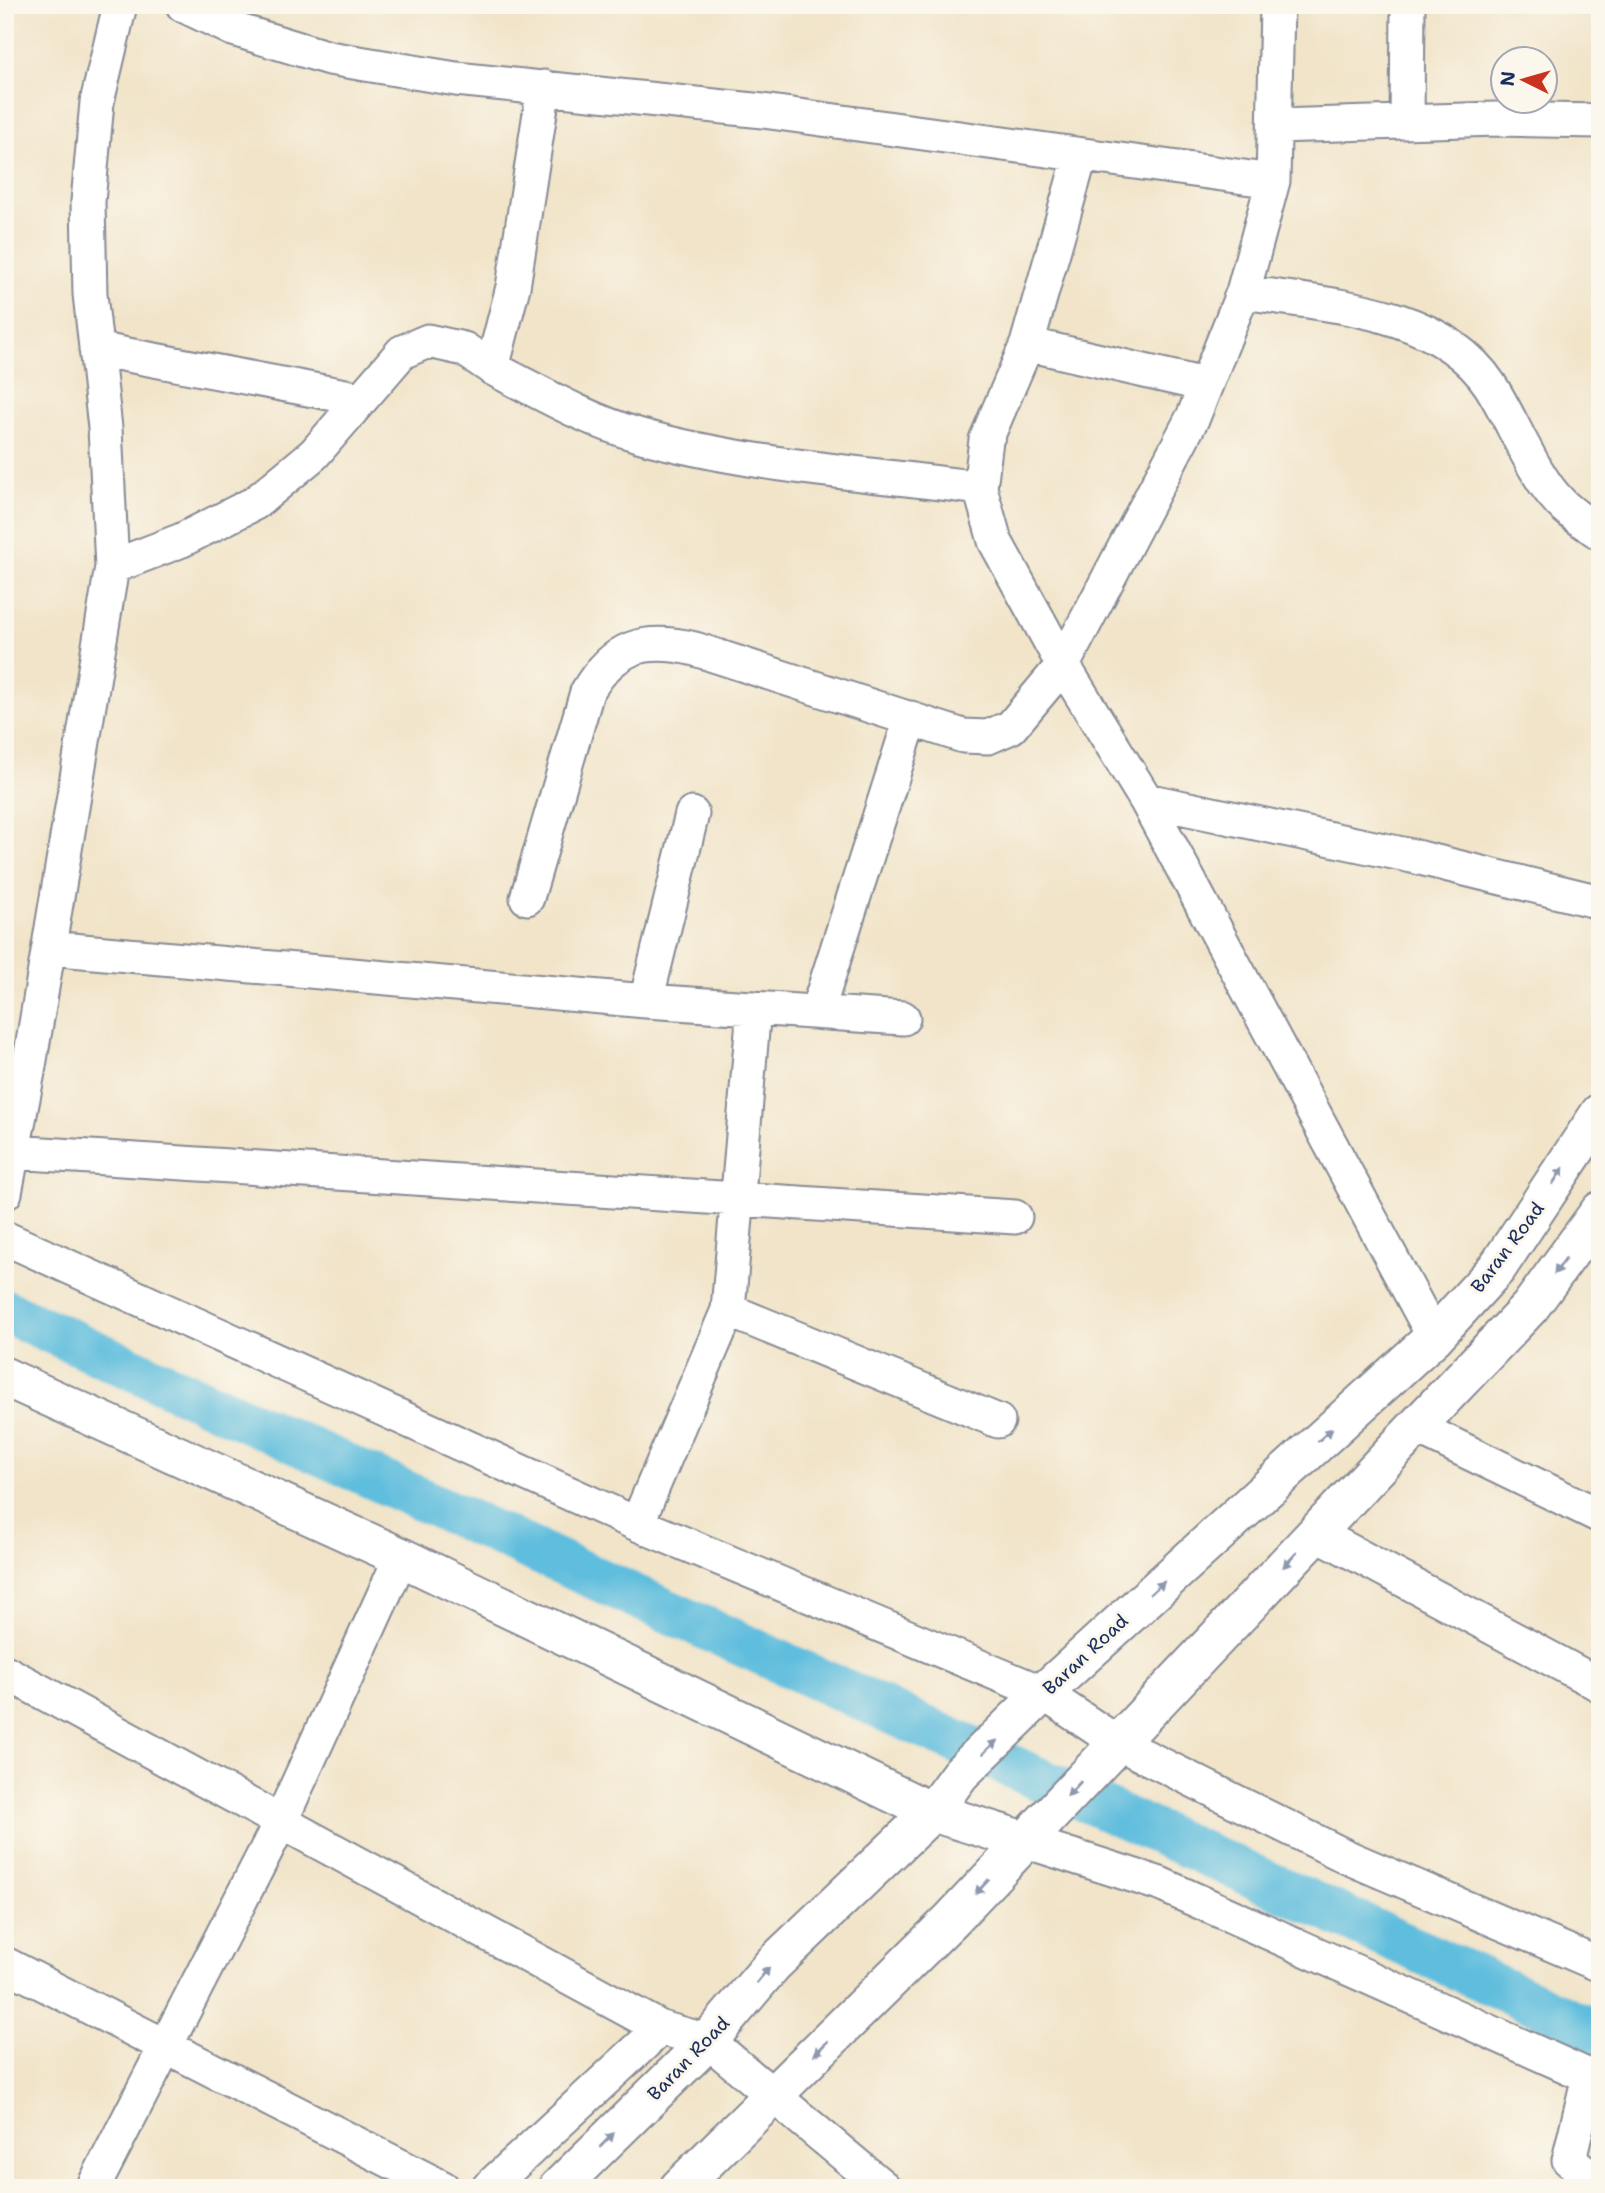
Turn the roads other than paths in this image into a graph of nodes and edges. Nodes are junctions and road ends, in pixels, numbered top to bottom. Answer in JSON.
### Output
{"nodes":[{"id":1,"x":120,"y":5,"type":"edge"},
{"id":2,"x":183,"y":5,"type":"edge"},
{"id":3,"x":1277,"y":5,"type":"edge"},
{"id":4,"x":1408,"y":5,"type":"edge"},
{"id":5,"x":544,"y":86,"type":"junction"},
{"id":6,"x":1600,"y":121,"type":"edge"},
{"id":7,"x":1407,"y":122,"type":"junction"},
{"id":8,"x":1277,"y":126,"type":"junction"},
{"id":9,"x":1080,"y":157,"type":"junction"},
{"id":10,"x":1273,"y":181,"type":"junction"},
{"id":11,"x":1243,"y":292,"type":"junction"},
{"id":12,"x":1027,"y":344,"type":"junction"},
{"id":13,"x":96,"y":349,"type":"junction"},
{"id":14,"x":492,"y":369,"type":"junction"},
{"id":15,"x":1205,"y":385,"type":"junction"},
{"id":16,"x":361,"y":399,"type":"junction"},
{"id":17,"x":980,"y":488,"type":"junction"},
{"id":18,"x":1600,"y":533,"type":"edge"},
{"id":19,"x":112,"y":567,"type":"junction"},
{"id":20,"x":1063,"y":664,"type":"junction"},
{"id":21,"x":911,"y":719,"type":"junction"},
{"id":22,"x":1146,"y":800,"type":"junction"},
{"id":23,"x":692,"y":814,"type":"dead end"},
{"id":24,"x":527,"y":898,"type":"dead end"},
{"id":25,"x":1600,"y":901,"type":"edge"},
{"id":26,"x":49,"y":948,"type":"junction"},
{"id":27,"x":646,"y":1000,"type":"junction"},
{"id":28,"x":754,"y":1008,"type":"junction"},
{"id":29,"x":817,"y":1012,"type":"junction"},
{"id":30,"x":902,"y":1018,"type":"dead end"},
{"id":31,"x":17,"y":1067,"type":"edge"},
{"id":32,"x":1600,"y":1113,"type":"edge"},
{"id":33,"x":13,"y":1152,"type":"junction"},
{"id":34,"x":5,"y":1193,"type":"edge"},
{"id":35,"x":737,"y":1200,"type":"junction"},
{"id":36,"x":1600,"y":1211,"type":"edge"},
{"id":37,"x":1015,"y":1217,"type":"dead end"},
{"id":38,"x":5,"y":1238,"type":"edge"},
{"id":39,"x":728,"y":1310,"type":"junction"},
{"id":40,"x":1434,"y":1337,"type":"junction"},
{"id":41,"x":5,"y":1377,"type":"edge"},
{"id":42,"x":998,"y":1421,"type":"dead end"},
{"id":43,"x":1416,"y":1427,"type":"junction"},
{"id":44,"x":1600,"y":1516,"type":"edge"},
{"id":45,"x":637,"y":1524,"type":"junction"},
{"id":46,"x":1316,"y":1532,"type":"junction"},
{"id":47,"x":401,"y":1557,"type":"junction"},
{"id":48,"x":5,"y":1672,"type":"edge"},
{"id":49,"x":1600,"y":1685,"type":"edge"},
{"id":50,"x":1031,"y":1706,"type":"junction"},
{"id":51,"x":1111,"y":1751,"type":"junction"},
{"id":52,"x":932,"y":1812,"type":"junction"},
{"id":53,"x":280,"y":1822,"type":"junction"},
{"id":54,"x":1035,"y":1830,"type":"junction"},
{"id":55,"x":5,"y":1964,"type":"edge"},
{"id":56,"x":1600,"y":1965,"type":"edge"},
{"id":57,"x":661,"y":2028,"type":"junction"},
{"id":58,"x":708,"y":2040,"type":"junction"},
{"id":59,"x":167,"y":2044,"type":"junction"},
{"id":60,"x":1594,"y":2078,"type":"edge"},
{"id":61,"x":771,"y":2096,"type":"junction"},
{"id":62,"x":1600,"y":2183,"type":"edge"},
{"id":63,"x":93,"y":2188,"type":"edge"},
{"id":64,"x":443,"y":2188,"type":"edge"},
{"id":65,"x":488,"y":2188,"type":"edge"},
{"id":66,"x":558,"y":2188,"type":"edge"},
{"id":67,"x":679,"y":2188,"type":"edge"},
{"id":68,"x":884,"y":2188,"type":"edge"}],
"edges":[{"from":1,"to":13,"type":"street"},
{"from":2,"to":5,"type":"street"},
{"from":3,"to":8,"type":"street"},
{"from":4,"to":7,"type":"street"},
{"from":5,"to":9,"type":"street"},
{"from":5,"to":14,"type":"street"},
{"from":6,"to":7,"type":"street"},
{"from":7,"to":8,"type":"street"},
{"from":8,"to":10,"type":"street"},
{"from":9,"to":10,"type":"street"},
{"from":9,"to":12,"type":"street"},
{"from":10,"to":11,"type":"street"},
{"from":11,"to":15,"type":"street"},
{"from":11,"to":18,"type":"street"},
{"from":12,"to":15,"type":"street"},
{"from":12,"to":17,"type":"street"},
{"from":13,"to":16,"type":"street"},
{"from":13,"to":19,"type":"street"},
{"from":14,"to":16,"type":"street"},
{"from":14,"to":17,"type":"street"},
{"from":15,"to":20,"type":"street"},
{"from":16,"to":19,"type":"street"},
{"from":17,"to":20,"type":"street"},
{"from":19,"to":26,"type":"street"},
{"from":20,"to":21,"type":"street"},
{"from":20,"to":22,"type":"street"},
{"from":21,"to":24,"type":"street"},
{"from":21,"to":29,"type":"street"},
{"from":22,"to":25,"type":"street"},
{"from":22,"to":40,"type":"street"},
{"from":23,"to":27,"type":"street"},
{"from":26,"to":27,"type":"street"},
{"from":26,"to":31,"type":"street"},
{"from":27,"to":28,"type":"street"},
{"from":28,"to":29,"type":"street"},
{"from":28,"to":35,"type":"street"},
{"from":29,"to":30,"type":"street"},
{"from":31,"to":33,"type":"street"},
{"from":40,"to":32,"type":"main road","name":"Baran Road","one_way":true},
{"from":33,"to":34,"type":"street"},
{"from":33,"to":35,"type":"street"},
{"from":35,"to":37,"type":"street"},
{"from":35,"to":39,"type":"street"},
{"from":36,"to":43,"type":"main road","one_way":true},
{"from":38,"to":45,"type":"street"},
{"from":39,"to":42,"type":"street"},
{"from":39,"to":45,"type":"street"},
{"from":50,"to":40,"type":"main road","name":"Baran Road","one_way":true},
{"from":41,"to":47,"type":"main road"},
{"from":43,"to":44,"type":"street"},
{"from":43,"to":46,"type":"main road"},
{"from":45,"to":50,"type":"street"},
{"from":46,"to":49,"type":"street"},
{"from":46,"to":51,"type":"main road","one_way":true},
{"from":47,"to":52,"type":"main road"},
{"from":47,"to":53,"type":"street"},
{"from":48,"to":53,"type":"street"},
{"from":50,"to":51,"type":"street"},
{"from":52,"to":50,"type":"main road","name":"Baran Road","one_way":true},
{"from":51,"to":54,"type":"main road","one_way":true},
{"from":51,"to":56,"type":"street"},
{"from":52,"to":54,"type":"main road"},
{"from":58,"to":52,"type":"main road","name":"Baran Road","one_way":true},
{"from":53,"to":57,"type":"street"},
{"from":53,"to":59,"type":"street"},
{"from":54,"to":60,"type":"street"},
{"from":54,"to":61,"type":"main road","one_way":true},
{"from":55,"to":59,"type":"street"},
{"from":57,"to":58,"type":"street"},
{"from":57,"to":65,"type":"street"},
{"from":58,"to":61,"type":"street"},
{"from":66,"to":58,"type":"main road","name":"Baran Road","one_way":true},
{"from":59,"to":63,"type":"street"},
{"from":59,"to":64,"type":"street"},
{"from":60,"to":62,"type":"street"},
{"from":61,"to":67,"type":"main road"},
{"from":61,"to":68,"type":"street"}]}
